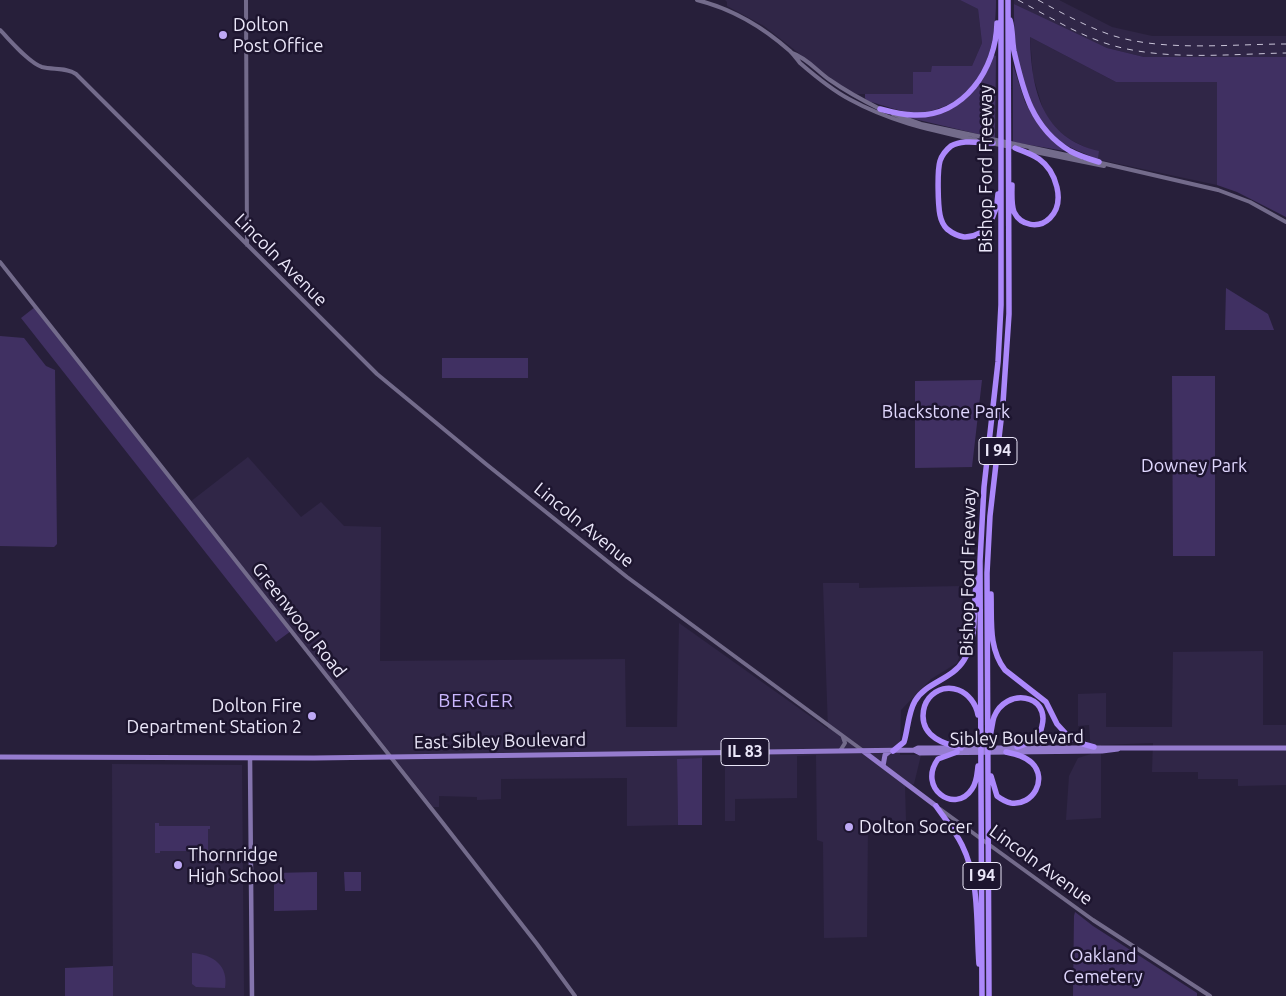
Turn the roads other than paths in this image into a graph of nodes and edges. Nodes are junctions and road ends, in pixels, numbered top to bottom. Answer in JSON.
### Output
{"nodes":[{"id":1,"x":246,"y":0,"type":"edge"},
{"id":2,"x":697,"y":0,"type":"edge"},
{"id":3,"x":1001,"y":4,"type":"edge"},
{"id":4,"x":1008,"y":6,"type":"edge"},
{"id":5,"x":0,"y":30,"type":"edge"},
{"id":6,"x":862,"y":103,"type":"junction"},
{"id":7,"x":880,"y":109,"type":"junction"},
{"id":8,"x":993,"y":143,"type":"junction"},
{"id":9,"x":1015,"y":148,"type":"junction"},
{"id":10,"x":1008,"y":159,"type":"junction"},
{"id":11,"x":1001,"y":162,"type":"junction"},
{"id":12,"x":1099,"y":162,"type":"junction"},
{"id":13,"x":1110,"y":166,"type":"junction"},
{"id":14,"x":1286,"y":222,"type":"edge"},
{"id":15,"x":247,"y":229,"type":"junction"},
{"id":16,"x":236,"y":234,"type":"junction"},
{"id":17,"x":247,"y":245,"type":"junction"},
{"id":18,"x":0,"y":262,"type":"edge"},
{"id":19,"x":980,"y":561,"type":"junction"},
{"id":20,"x":987,"y":573,"type":"junction"},
{"id":21,"x":981,"y":728,"type":"junction"},
{"id":22,"x":841,"y":736,"type":"junction"},
{"id":23,"x":988,"y":745,"type":"junction"},
{"id":24,"x":1017,"y":747,"type":"junction"},
{"id":25,"x":1094,"y":747,"type":"junction"},
{"id":26,"x":1121,"y":748,"type":"junction"},
{"id":27,"x":1286,"y":748,"type":"edge"},
{"id":28,"x":914,"y":750,"type":"joint"},
{"id":29,"x":959,"y":750,"type":"junction"},
{"id":30,"x":999,"y":750,"type":"junction"},
{"id":31,"x":839,"y":751,"type":"junction"},
{"id":32,"x":863,"y":751,"type":"junction"},
{"id":33,"x":891,"y":751,"type":"junction"},
{"id":34,"x":1006,"y":752,"type":"junction"},
{"id":35,"x":0,"y":757,"type":"edge"},
{"id":36,"x":390,"y":757,"type":"junction"},
{"id":37,"x":981,"y":757,"type":"junction"},
{"id":38,"x":250,"y":758,"type":"junction"},
{"id":39,"x":882,"y":766,"type":"junction"},
{"id":40,"x":988,"y":769,"type":"junction"},
{"id":41,"x":936,"y":806,"type":"junction"},
{"id":42,"x":252,"y":996,"type":"edge"},
{"id":43,"x":575,"y":996,"type":"edge"},
{"id":44,"x":982,"y":996,"type":"edge"},
{"id":45,"x":990,"y":996,"type":"edge"},
{"id":46,"x":1210,"y":996,"type":"edge"}],
"edges":[{"from":1,"to":15,"type":"street"},
{"from":2,"to":6,"type":"street"},
{"from":3,"to":7,"type":"highway"},
{"from":3,"to":11,"type":"highway","name":"Bishop Ford Freeway","number":"I 94"},
{"from":4,"to":10,"type":"highway","name":"Bishop Ford Freeway","number":"I 94"},
{"from":4,"to":12,"type":"highway"},
{"from":5,"to":16,"type":"street","name":"Lincoln Avenue"},
{"from":6,"to":7,"type":"street"},
{"from":6,"to":8,"type":"street"},
{"from":7,"to":12,"type":"street"},
{"from":8,"to":9,"type":"street"},
{"from":8,"to":11,"type":"highway"},
{"from":9,"to":10,"type":"highway"},
{"from":9,"to":13,"type":"street"},
{"from":10,"to":20,"type":"highway","name":"Bishop Ford Freeway","number":"I 94"},
{"from":11,"to":19,"type":"highway","name":"Bishop Ford Freeway","number":"I 94"},
{"from":12,"to":13,"type":"street"},
{"from":13,"to":14,"type":"street"},
{"from":15,"to":16,"type":"street"},
{"from":15,"to":17,"type":"street"},
{"from":16,"to":17,"type":"street","name":"Lincoln Avenue"},
{"from":17,"to":22,"type":"street","name":"Lincoln Avenue"},
{"from":18,"to":36,"type":"street","name":"Greenwood Road"},
{"from":19,"to":21,"type":"highway","name":"Bishop Ford Freeway","number":"I 94"},
{"from":19,"to":33,"type":"highway"},
{"from":20,"to":23,"type":"highway","name":"Bishop Ford Freeway","number":"I 94"},
{"from":20,"to":25,"type":"highway"},
{"from":21,"to":29,"type":"highway"},
{"from":21,"to":37,"type":"highway","name":"Bishop Ford Freeway","number":"I 94"},
{"from":22,"to":31,"type":"street"},
{"from":22,"to":32,"type":"street","name":"Lincoln Avenue"},
{"from":23,"to":24,"type":"highway"},
{"from":23,"to":40,"type":"highway","name":"Bishop Ford Freeway","number":"I 94"},
{"from":24,"to":25,"type":"main road","name":"Sibley Boulevard"},
{"from":24,"to":30,"type":"main road","name":"Sibley Boulevard"},
{"from":25,"to":26,"type":"main road","name":"Sibley Boulevard"},
{"from":26,"to":27,"type":"main road","name":"Sibley Boulevard"},
{"from":26,"to":34,"type":"main road","name":"Sibley Boulevard"},
{"from":28,"to":29,"type":"main road","name":"Sibley Boulevard"},
{"from":28,"to":33,"type":"main road","name":"East Sibley Boulevard","number":"IL 83"},
{"from":29,"to":30,"type":"main road","name":"Sibley Boulevard"},
{"from":29,"to":37,"type":"highway"},
{"from":30,"to":34,"type":"main road","name":"Sibley Boulevard"},
{"from":31,"to":32,"type":"main road","name":"East Sibley Boulevard","number":"IL 83"},
{"from":31,"to":36,"type":"main road","name":"East Sibley Boulevard","number":"IL 83"},
{"from":32,"to":33,"type":"main road","name":"East Sibley Boulevard","number":"IL 83"},
{"from":32,"to":39,"type":"main road","name":"Lincoln Avenue"},
{"from":33,"to":39,"type":"main road"},
{"from":34,"to":40,"type":"highway"},
{"from":35,"to":38,"type":"main road","name":"East Sibley Boulevard","number":"IL 83"},
{"from":36,"to":38,"type":"main road","name":"East Sibley Boulevard","number":"IL 83"},
{"from":36,"to":43,"type":"street","name":"Greenwood Road"},
{"from":37,"to":44,"type":"highway","name":"Bishop Ford Freeway","number":"I 94"},
{"from":38,"to":42,"type":"main road"},
{"from":39,"to":41,"type":"main road","name":"Lincoln Avenue"},
{"from":40,"to":45,"type":"highway","name":"Bishop Ford Freeway","number":"I 94"},
{"from":41,"to":44,"type":"highway"},
{"from":41,"to":46,"type":"street","name":"Lincoln Avenue"}]}
